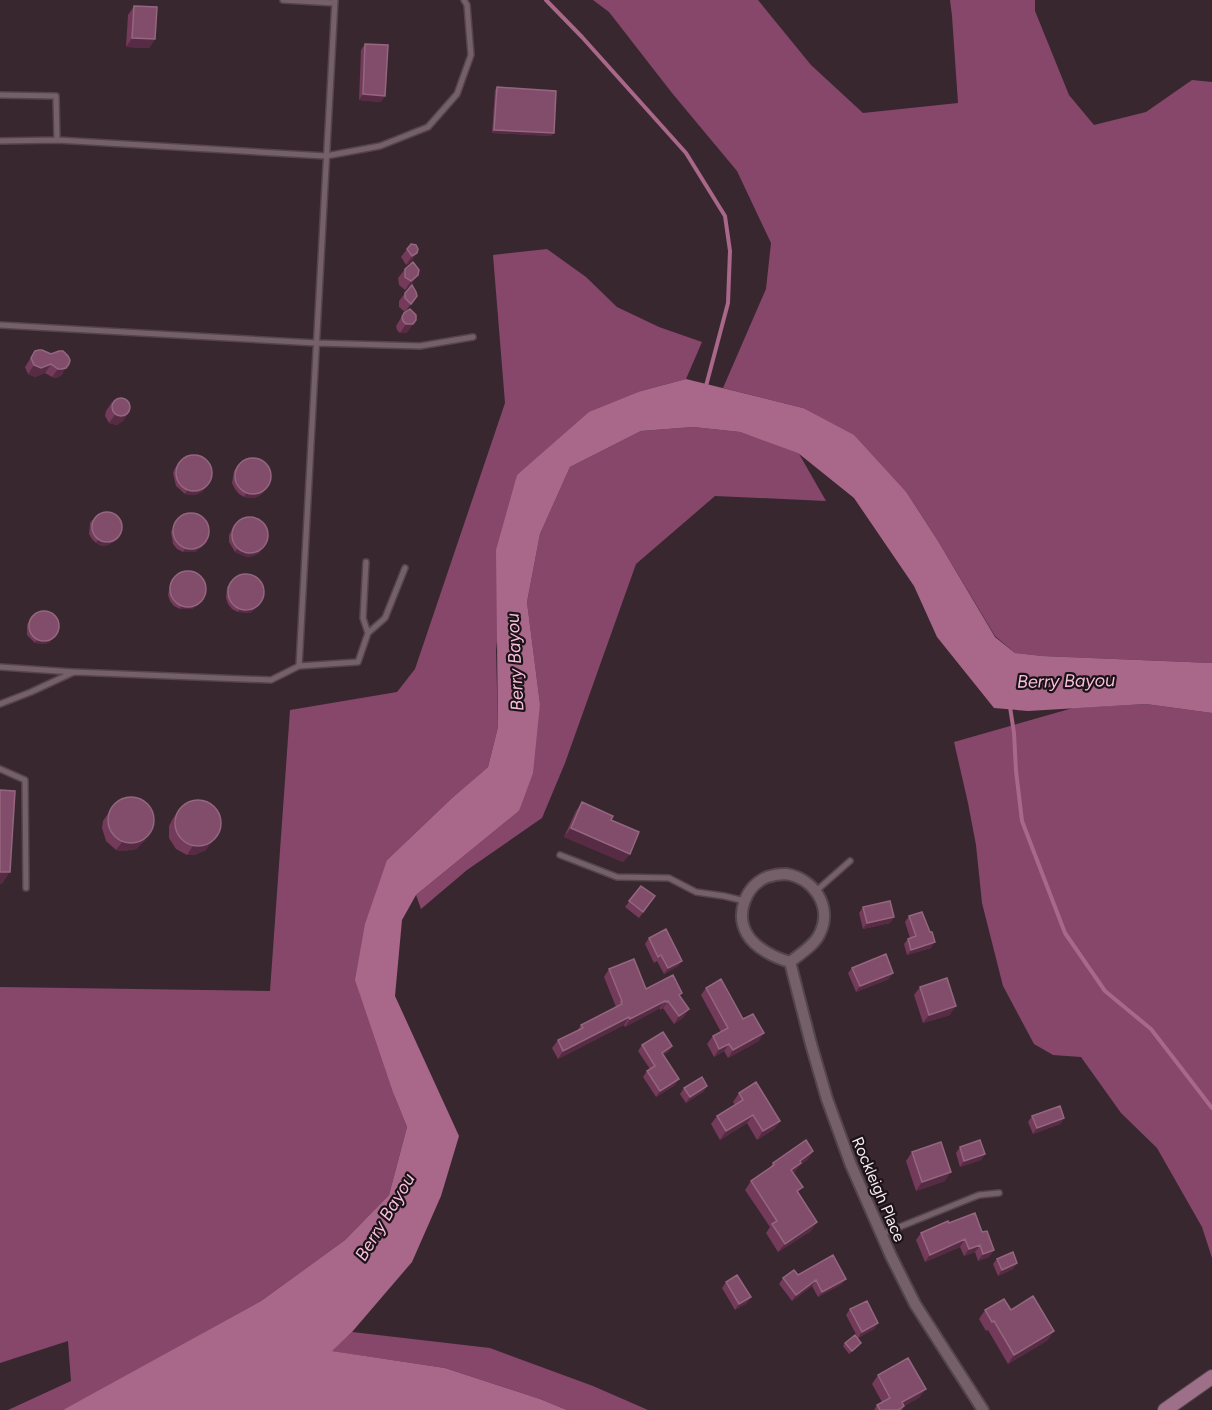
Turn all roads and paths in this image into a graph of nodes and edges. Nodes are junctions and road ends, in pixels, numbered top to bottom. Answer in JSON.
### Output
{"nodes":[{"id":1,"x":284,"y":0,"type":"edge"},
{"id":2,"x":464,"y":0,"type":"edge"},
{"id":3,"x":334,"y":2,"type":"edge"},
{"id":4,"x":0,"y":94,"type":"edge"},
{"id":5,"x":57,"y":140,"type":"junction"},
{"id":6,"x":0,"y":141,"type":"edge"},
{"id":7,"x":326,"y":156,"type":"junction"},
{"id":8,"x":0,"y":325,"type":"edge"},
{"id":9,"x":473,"y":337,"type":"dead end"},
{"id":10,"x":316,"y":343,"type":"junction"},
{"id":11,"x":366,"y":562,"type":"dead end"},
{"id":12,"x":405,"y":568,"type":"dead end"},
{"id":13,"x":368,"y":633,"type":"junction"},
{"id":14,"x":299,"y":666,"type":"junction"},
{"id":15,"x":0,"y":667,"type":"edge"},
{"id":16,"x":74,"y":672,"type":"junction"},
{"id":17,"x":0,"y":704,"type":"edge"},
{"id":18,"x":0,"y":770,"type":"edge"},
{"id":19,"x":561,"y":855,"type":"dead end"},
{"id":20,"x":850,"y":861,"type":"dead end"},
{"id":21,"x":27,"y":888,"type":"dead end"},
{"id":22,"x":816,"y":891,"type":"junction"},
{"id":23,"x":745,"y":901,"type":"junction"},
{"id":24,"x":790,"y":962,"type":"junction"},
{"id":25,"x":999,"y":1193,"type":"dead end"},
{"id":26,"x":882,"y":1234,"type":"junction"},
{"id":27,"x":1212,"y":1377,"type":"edge"},
{"id":28,"x":982,"y":1410,"type":"edge"},
{"id":29,"x":1165,"y":1410,"type":"edge"}],
"edges":[{"from":1,"to":3,"type":"lane"},
{"from":2,"to":7,"type":"lane"},
{"from":3,"to":7,"type":"lane"},
{"from":4,"to":5,"type":"lane"},
{"from":5,"to":6,"type":"lane"},
{"from":5,"to":7,"type":"lane"},
{"from":7,"to":10,"type":"lane"},
{"from":8,"to":10,"type":"lane"},
{"from":9,"to":10,"type":"lane"},
{"from":10,"to":14,"type":"lane"},
{"from":11,"to":13,"type":"lane"},
{"from":12,"to":13,"type":"lane"},
{"from":13,"to":14,"type":"lane"},
{"from":14,"to":16,"type":"lane"},
{"from":15,"to":16,"type":"lane"},
{"from":16,"to":17,"type":"lane"},
{"from":18,"to":21,"type":"lane"},
{"from":19,"to":23,"type":"lane"},
{"from":20,"to":22,"type":"lane"},
{"from":22,"to":23,"type":"street"},
{"from":22,"to":24,"type":"street"},
{"from":23,"to":24,"type":"street"},
{"from":24,"to":26,"type":"street","name":"Rockleigh Place"},
{"from":25,"to":26,"type":"lane"},
{"from":26,"to":28,"type":"street","name":"Rockleigh Place"},
{"from":27,"to":29,"type":"main road"}]}
